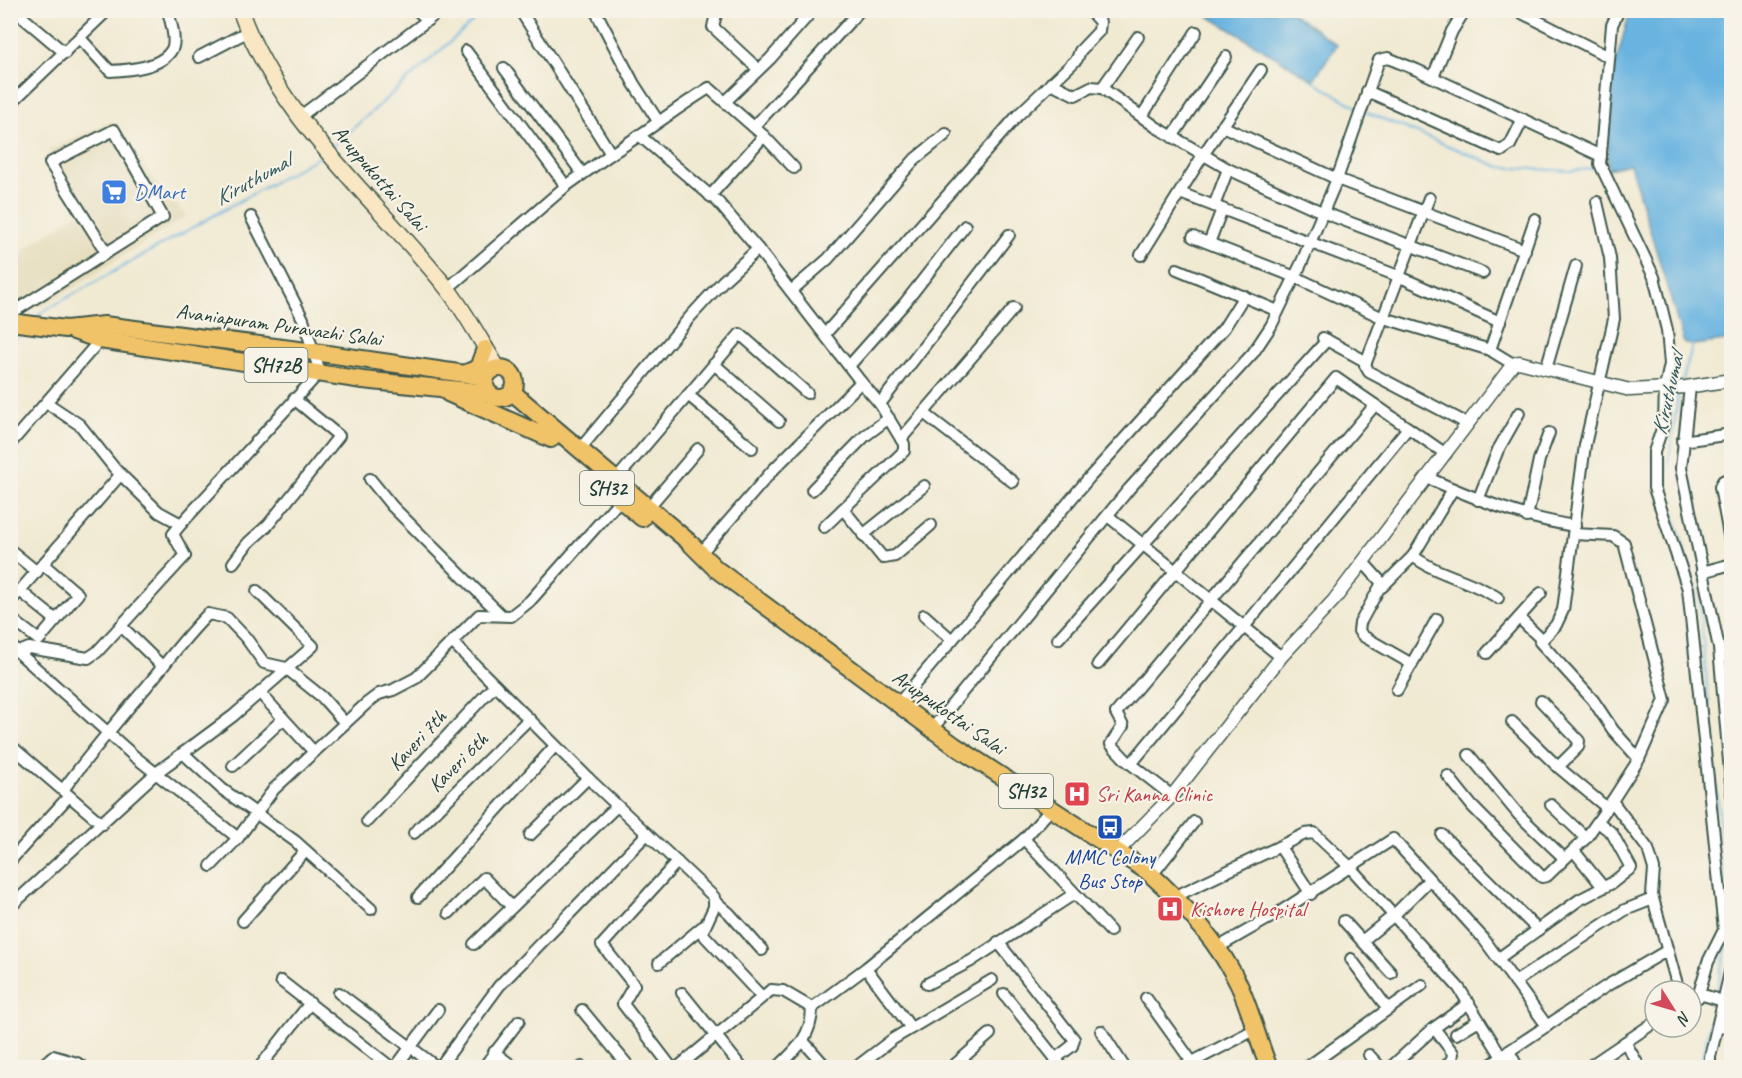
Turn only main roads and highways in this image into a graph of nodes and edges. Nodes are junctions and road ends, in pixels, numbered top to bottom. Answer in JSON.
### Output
{"nodes":[{"id":1,"x":240,"y":10,"type":"edge"},
{"id":2,"x":13,"y":320,"type":"edge"},
{"id":3,"x":66,"y":329,"type":"junction"},
{"id":4,"x":485,"y":349,"type":"junction"},
{"id":5,"x":464,"y":374,"type":"junction"},
{"id":6,"x":491,"y":380,"type":"junction"},
{"id":7,"x":435,"y":388,"type":"junction"},
{"id":8,"x":508,"y":395,"type":"junction"},
{"id":9,"x":551,"y":439,"type":"junction"},
{"id":10,"x":716,"y":569,"type":"junction"},
{"id":11,"x":1269,"y":1068,"type":"edge"}],
"edges":[{"from":1,"to":4,"type":"main road","name":"Aruppukottai Salai","number":"SH32"},
{"from":2,"to":3,"type":"main road","name":"Avaniapuram Puravazhi Salai","number":"SH72B"},
{"from":3,"to":5,"type":"main road","name":"Avaniapuram Puravazhi Salai","number":"SH72B"},
{"from":3,"to":7,"type":"main road","name":"Avaniapuram Puravazhi Salai","number":"SH72B"},
{"from":4,"to":5,"type":"main road"},
{"from":4,"to":6,"type":"main road","name":"Aruppukottai Salai","number":"SH32"},
{"from":5,"to":6,"type":"main road","name":"Avaniapuram Puravazhi Salai","number":"SH72B"},
{"from":6,"to":7,"type":"main road","name":"Avaniapuram Puravazhi Salai","number":"SH72B"},
{"from":6,"to":8,"type":"main road","number":"SH32"},
{"from":6,"to":8,"type":"main road","number":"SH32"},
{"from":7,"to":9,"type":"main road"},
{"from":8,"to":9,"type":"main road","name":"Aruppukottai Salai","number":"SH32"},
{"from":8,"to":10,"type":"main road","name":"Aruppukottai Salai","number":"SH32"},
{"from":9,"to":10,"type":"main road","name":"Aruppukottai Salai","number":"SH32"},
{"from":10,"to":11,"type":"main road","name":"Aruppukottai Salai","number":"SH32"}]}
